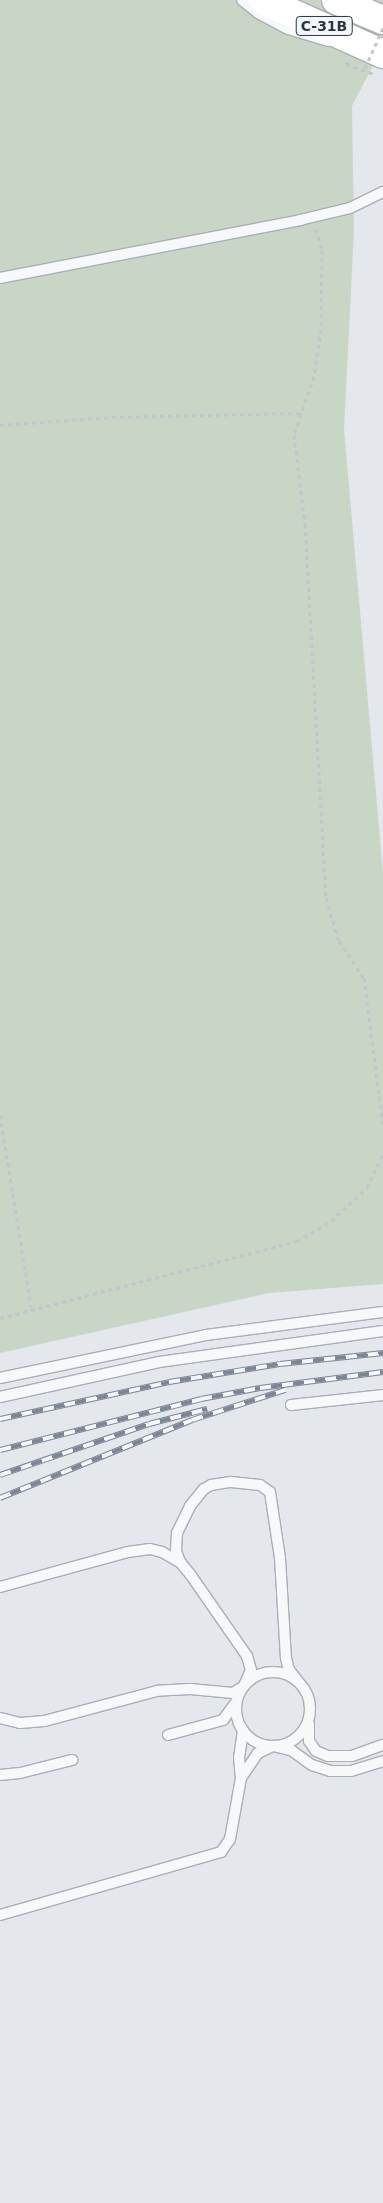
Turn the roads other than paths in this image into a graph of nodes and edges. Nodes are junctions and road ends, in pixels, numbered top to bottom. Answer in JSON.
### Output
{"nodes":[{"id":1,"x":242,"y":0,"type":"edge"},
{"id":2,"x":263,"y":0,"type":"edge"},
{"id":3,"x":336,"y":0,"type":"edge"},
{"id":4,"x":383,"y":20,"type":"edge"},
{"id":5,"x":356,"y":39,"type":"junction"},
{"id":6,"x":374,"y":61,"type":"edge"},
{"id":7,"x":382,"y":192,"type":"edge"},
{"id":8,"x":0,"y":278,"type":"edge"},
{"id":9,"x":383,"y":1312,"type":"edge"},
{"id":10,"x":383,"y":1331,"type":"edge"},
{"id":11,"x":0,"y":1378,"type":"edge"},
{"id":12,"x":383,"y":1395,"type":"edge"},
{"id":13,"x":0,"y":1397,"type":"edge"},
{"id":14,"x":291,"y":1405,"type":"dead end"},
{"id":15,"x":181,"y":1563,"type":"junction"},
{"id":16,"x":0,"y":1587,"type":"edge"},
{"id":17,"x":298,"y":1682,"type":"junction"},
{"id":18,"x":244,"y":1686,"type":"junction"},
{"id":19,"x":238,"y":1696,"type":"junction"},
{"id":20,"x":310,"y":1717,"type":"junction"},
{"id":21,"x":0,"y":1718,"type":"edge"},
{"id":22,"x":243,"y":1730,"type":"junction"},
{"id":23,"x":168,"y":1735,"type":"dead end"},
{"id":24,"x":383,"y":1745,"type":"edge"},
{"id":25,"x":273,"y":1746,"type":"junction"},
{"id":26,"x":72,"y":1760,"type":"dead end"},
{"id":27,"x":383,"y":1761,"type":"edge"},
{"id":28,"x":0,"y":1775,"type":"edge"},
{"id":29,"x":241,"y":1778,"type":"junction"},
{"id":30,"x":0,"y":1915,"type":"edge"}],
"edges":[{"from":1,"to":5,"type":"lane"},
{"from":2,"to":5,"type":"highway","number":"C-31B"},
{"from":3,"to":4,"type":"highway","number":"C-31B"},
{"from":5,"to":6,"type":"highway","number":"C-31B"},
{"from":7,"to":8,"type":"lane"},
{"from":9,"to":11,"type":"lane"},
{"from":10,"to":13,"type":"lane"},
{"from":12,"to":14,"type":"lane"},
{"from":15,"to":16,"type":"lane"},
{"from":15,"to":17,"type":"lane"},
{"from":15,"to":18,"type":"lane"},
{"from":17,"to":18,"type":"lane"},
{"from":17,"to":20,"type":"lane"},
{"from":18,"to":19,"type":"lane"},
{"from":18,"to":21,"type":"lane"},
{"from":19,"to":22,"type":"lane"},
{"from":19,"to":23,"type":"lane"},
{"from":20,"to":24,"type":"lane"},
{"from":20,"to":25,"type":"lane"},
{"from":22,"to":25,"type":"lane"},
{"from":22,"to":29,"type":"lane"},
{"from":25,"to":27,"type":"lane"},
{"from":25,"to":29,"type":"lane"},
{"from":26,"to":28,"type":"lane"},
{"from":29,"to":30,"type":"lane"}]}
